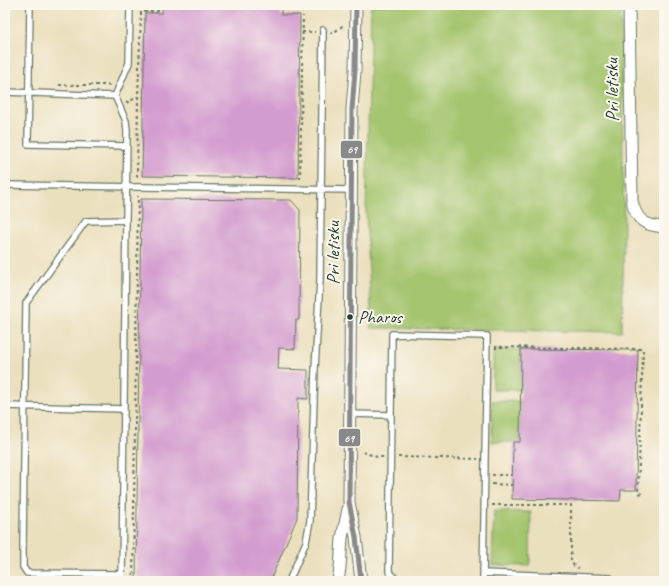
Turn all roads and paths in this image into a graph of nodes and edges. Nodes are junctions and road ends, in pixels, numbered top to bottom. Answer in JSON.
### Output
{"nodes":[{"id":1,"x":30,"y":5,"type":"edge"},
{"id":2,"x":131,"y":5,"type":"edge"},
{"id":3,"x":159,"y":5,"type":"edge"},
{"id":4,"x":356,"y":5,"type":"edge"},
{"id":5,"x":629,"y":5,"type":"edge"},
{"id":6,"x":303,"y":16,"type":"dead end"},
{"id":7,"x":323,"y":30,"type":"dead end"},
{"id":8,"x":5,"y":92,"type":"edge"},
{"id":9,"x":28,"y":93,"type":"junction"},
{"id":10,"x":115,"y":96,"type":"junction"},
{"id":11,"x":138,"y":97,"type":"junction"},
{"id":12,"x":144,"y":97,"type":"dead end"},
{"id":13,"x":126,"y":104,"type":"dead end"},
{"id":14,"x":127,"y":146,"type":"junction"},
{"id":15,"x":138,"y":177,"type":"dead end"},
{"id":16,"x":300,"y":179,"type":"dead end"},
{"id":17,"x":5,"y":186,"type":"edge"},
{"id":18,"x":127,"y":187,"type":"junction"},
{"id":19,"x":321,"y":190,"type":"junction"},
{"id":20,"x":351,"y":190,"type":"junction"},
{"id":21,"x":138,"y":196,"type":"dead end"},
{"id":22,"x":126,"y":220,"type":"junction"},
{"id":23,"x":664,"y":227,"type":"edge"},
{"id":24,"x":496,"y":354,"type":"dead end"},
{"id":25,"x":5,"y":406,"type":"edge"},
{"id":26,"x":25,"y":406,"type":"junction"},
{"id":27,"x":124,"y":409,"type":"junction"},
{"id":28,"x":350,"y":414,"type":"junction"},
{"id":29,"x":391,"y":415,"type":"junction"},
{"id":30,"x":363,"y":452,"type":"dead end"},
{"id":31,"x":390,"y":457,"type":"junction"},
{"id":32,"x":485,"y":459,"type":"junction"},
{"id":33,"x":492,"y":469,"type":"dead end"},
{"id":34,"x":492,"y":475,"type":"junction"},
{"id":35,"x":512,"y":475,"type":"dead end"},
{"id":36,"x":512,"y":485,"type":"dead end"},
{"id":37,"x":644,"y":494,"type":"dead end"},
{"id":38,"x":350,"y":502,"type":"junction"},
{"id":39,"x":492,"y":505,"type":"dead end"},
{"id":40,"x":122,"y":574,"type":"junction"},
{"id":41,"x":483,"y":574,"type":"junction"},
{"id":42,"x":579,"y":576,"type":"junction"},
{"id":43,"x":122,"y":581,"type":"edge"},
{"id":44,"x":133,"y":581,"type":"edge"},
{"id":45,"x":289,"y":581,"type":"edge"},
{"id":46,"x":338,"y":581,"type":"edge"},
{"id":47,"x":361,"y":581,"type":"edge"},
{"id":48,"x":398,"y":581,"type":"edge"},
{"id":49,"x":483,"y":581,"type":"edge"},
{"id":50,"x":610,"y":581,"type":"edge"}],
"edges":[{"from":1,"to":9,"type":"lane"},
{"from":2,"to":10,"type":"lane"},
{"from":3,"to":11,"type":"path"},
{"from":4,"to":20,"type":"street","name":"Pri letisku"},
{"from":5,"to":23,"type":"street","name":"Pri letisku"},
{"from":6,"to":16,"type":"path"},
{"from":7,"to":19,"type":"lane"},
{"from":8,"to":9,"type":"lane"},
{"from":9,"to":10,"type":"lane"},
{"from":9,"to":14,"type":"lane"},
{"from":10,"to":14,"type":"lane"},
{"from":11,"to":12,"type":"path"},
{"from":11,"to":13,"type":"path"},
{"from":11,"to":15,"type":"path"},
{"from":14,"to":18,"type":"lane"},
{"from":17,"to":18,"type":"lane"},
{"from":18,"to":19,"type":"lane"},
{"from":18,"to":22,"type":"lane"},
{"from":19,"to":20,"type":"lane"},
{"from":19,"to":45,"type":"lane"},
{"from":20,"to":28,"type":"street","name":"Pri letisku"},
{"from":21,"to":44,"type":"path"},
{"from":22,"to":26,"type":"lane"},
{"from":22,"to":27,"type":"lane"},
{"from":24,"to":37,"type":"path"},
{"from":25,"to":26,"type":"lane"},
{"from":26,"to":27,"type":"lane"},
{"from":26,"to":40,"type":"lane"},
{"from":27,"to":40,"type":"lane"},
{"from":28,"to":29,"type":"lane"},
{"from":28,"to":38,"type":"street","name":"Pri letisku"},
{"from":29,"to":31,"type":"lane"},
{"from":29,"to":32,"type":"lane"},
{"from":30,"to":31,"type":"path"},
{"from":31,"to":32,"type":"path"},
{"from":31,"to":48,"type":"lane"},
{"from":32,"to":41,"type":"lane"},
{"from":33,"to":34,"type":"path"},
{"from":34,"to":35,"type":"path"},
{"from":34,"to":36,"type":"path"},
{"from":38,"to":46,"type":"street","name":"Pri letisku"},
{"from":38,"to":47,"type":"street","name":"Pri letisku"},
{"from":39,"to":42,"type":"path"},
{"from":40,"to":43,"type":"lane"},
{"from":41,"to":42,"type":"lane"},
{"from":41,"to":49,"type":"lane"},
{"from":42,"to":50,"type":"lane"}]}
